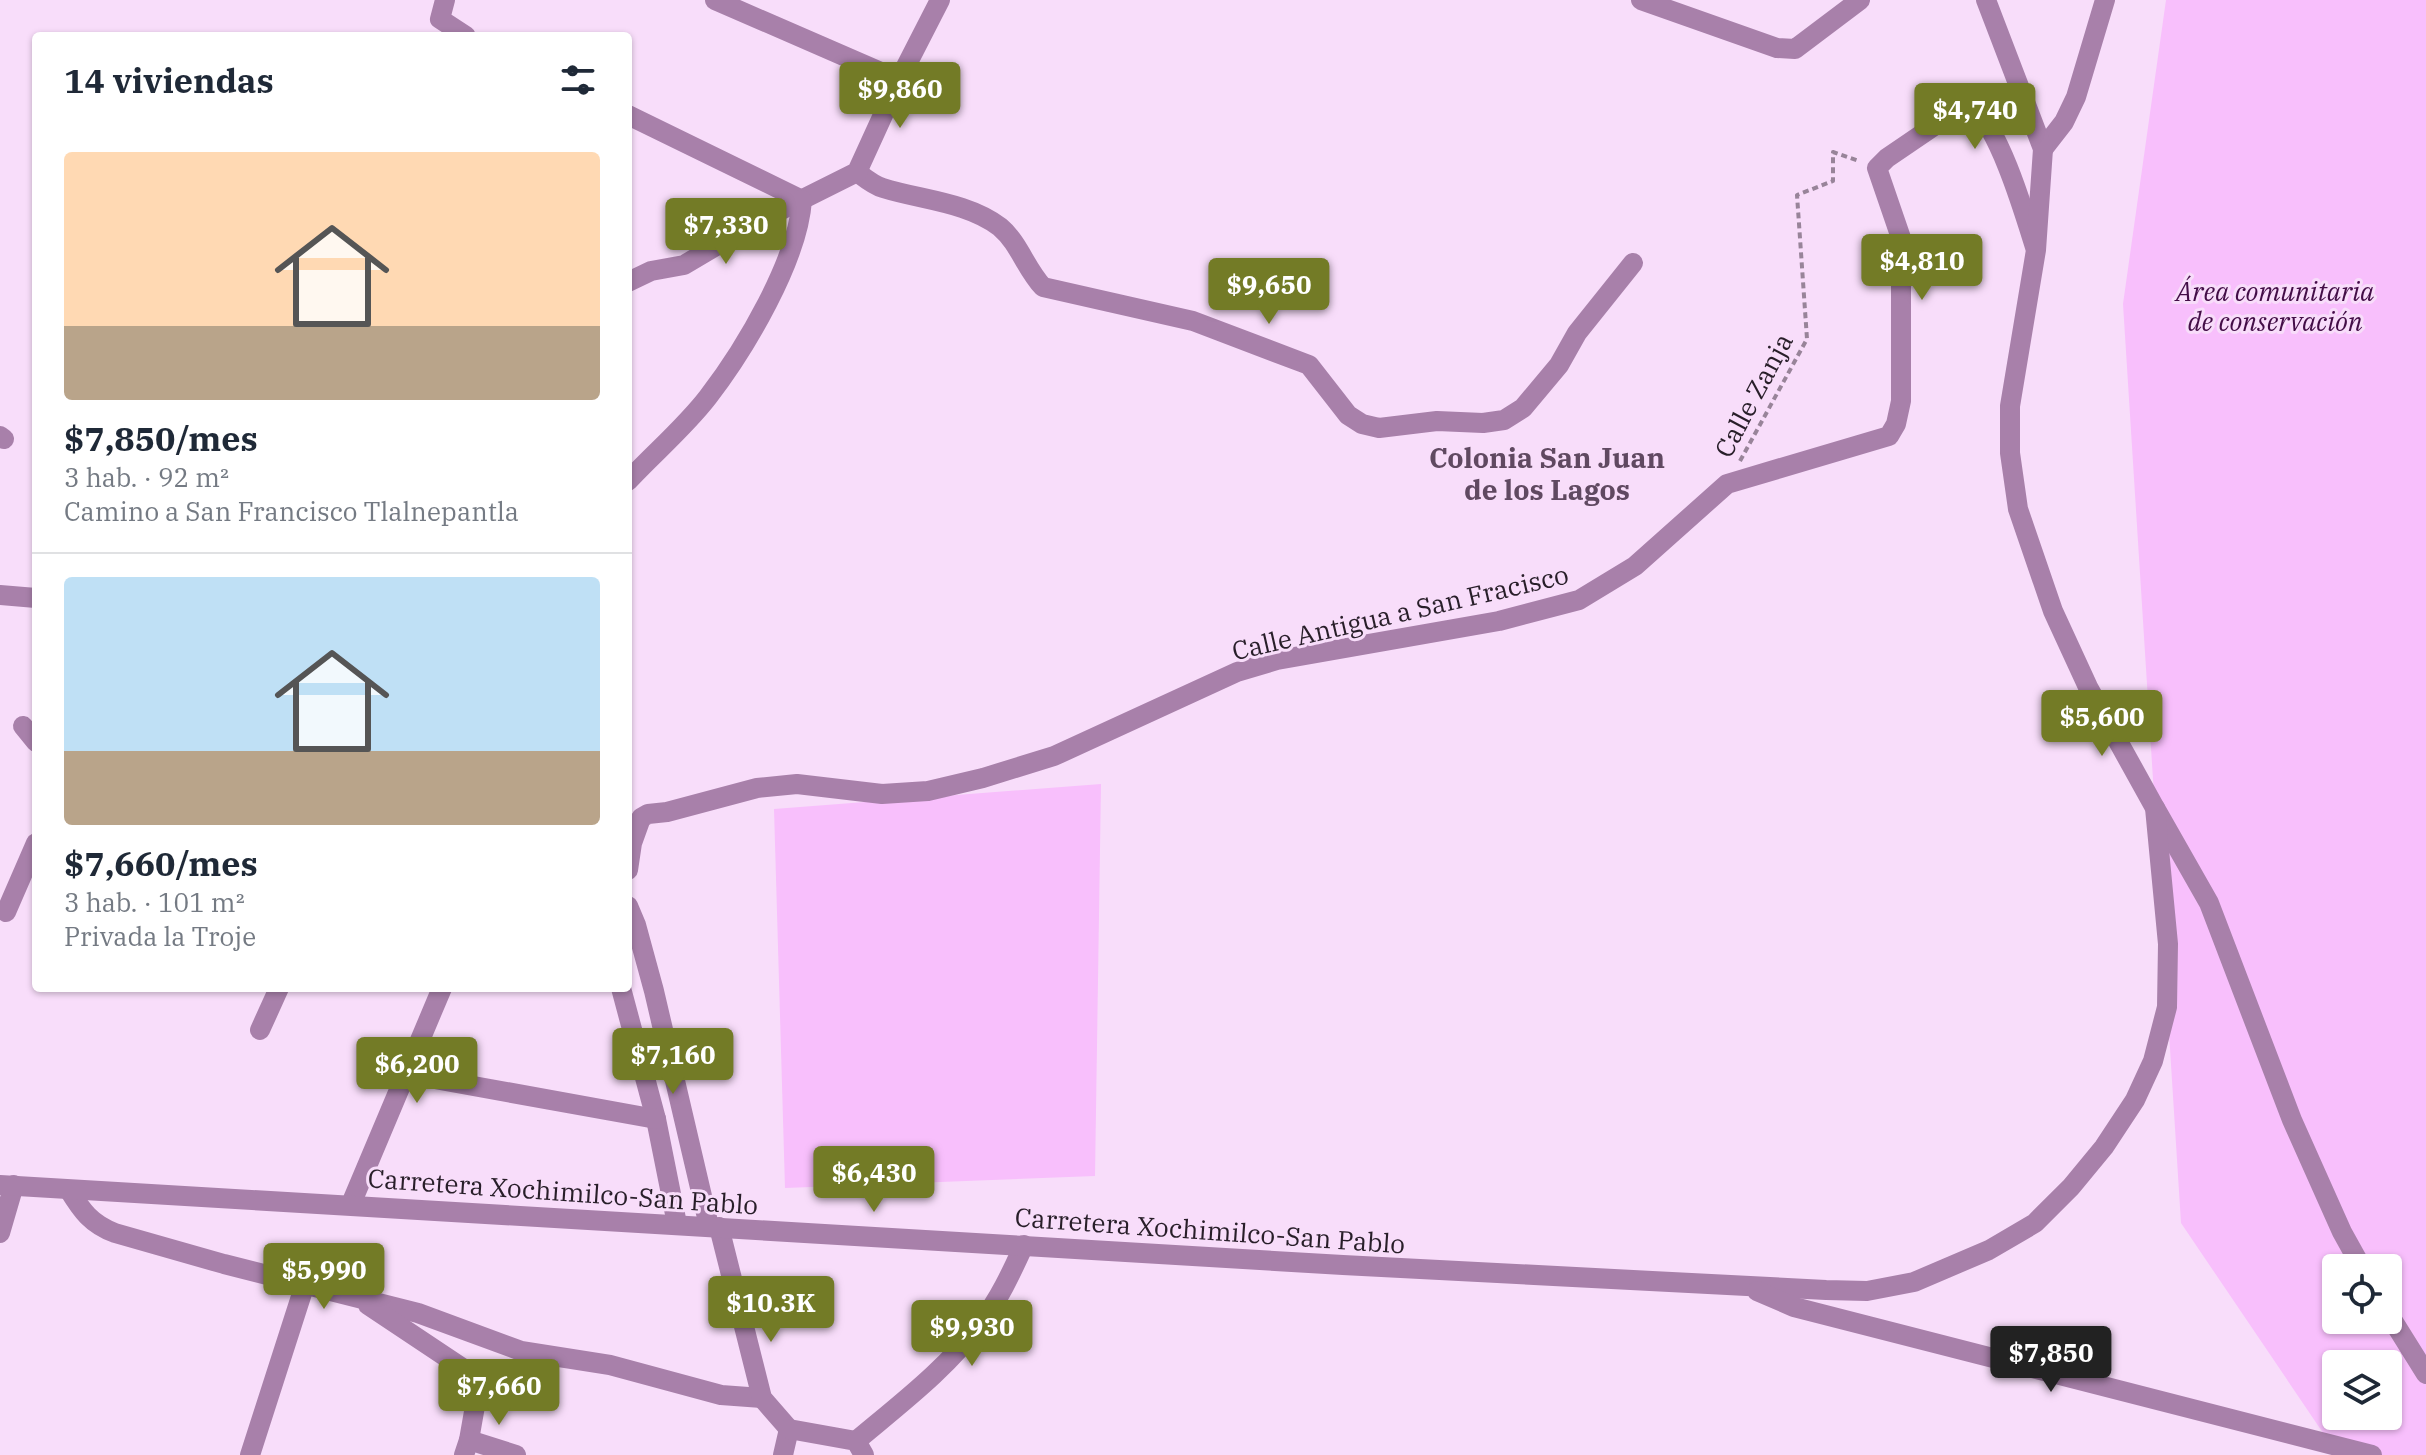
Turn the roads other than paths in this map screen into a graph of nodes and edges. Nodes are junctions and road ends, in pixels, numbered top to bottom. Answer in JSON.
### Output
{"nodes":[{"id":1,"x":445,"y":0,"type":"edge"},
{"id":2,"x":715,"y":0,"type":"edge"},
{"id":3,"x":940,"y":0,"type":"edge"},
{"id":4,"x":1641,"y":0,"type":"edge"},
{"id":5,"x":1860,"y":0,"type":"edge"},
{"id":6,"x":1986,"y":0,"type":"edge"},
{"id":7,"x":2105,"y":0,"type":"edge"},
{"id":8,"x":460,"y":32,"type":"edge"},
{"id":9,"x":899,"y":80,"type":"junction"},
{"id":10,"x":632,"y":117,"type":"edge"},
{"id":11,"x":2043,"y":149,"type":"junction"},
{"id":12,"x":857,"y":172,"type":"junction"},
{"id":13,"x":802,"y":200,"type":"junction"},
{"id":14,"x":2036,"y":250,"type":"junction"},
{"id":15,"x":1633,"y":263,"type":"dead end"},
{"id":16,"x":632,"y":280,"type":"edge"},
{"id":17,"x":632,"y":477,"type":"edge"},
{"id":18,"x":0,"y":595,"type":"edge"},
{"id":19,"x":32,"y":598,"type":"edge"},
{"id":20,"x":2155,"y":808,"type":"junction"},
{"id":21,"x":632,"y":843,"type":"edge"},
{"id":22,"x":32,"y":856,"type":"edge"},
{"id":23,"x":6,"y":912,"type":"dead end"},
{"id":24,"x":632,"y":919,"type":"edge"},
{"id":25,"x":277,"y":992,"type":"edge"},
{"id":26,"x":440,"y":992,"type":"edge"},
{"id":27,"x":622,"y":992,"type":"edge"},
{"id":28,"x":260,"y":1030,"type":"dead end"},
{"id":29,"x":407,"y":1074,"type":"junction"},
{"id":30,"x":656,"y":1119,"type":"junction"},
{"id":31,"x":7,"y":1185,"type":"edge"},
{"id":32,"x":69,"y":1190,"type":"junction"},
{"id":33,"x":351,"y":1204,"type":"junction"},
{"id":34,"x":677,"y":1224,"type":"junction"},
{"id":35,"x":714,"y":1227,"type":"junction"},
{"id":36,"x":0,"y":1233,"type":"edge"},
{"id":37,"x":1024,"y":1245,"type":"junction"},
{"id":38,"x":2354,"y":1254,"type":"edge"},
{"id":39,"x":305,"y":1284,"type":"junction"},
{"id":40,"x":1746,"y":1287,"type":"junction"},
{"id":41,"x":354,"y":1296,"type":"junction"},
{"id":42,"x":2401,"y":1334,"type":"edge"},
{"id":43,"x":2426,"y":1374,"type":"edge"},
{"id":44,"x":762,"y":1398,"type":"junction"},
{"id":45,"x":789,"y":1429,"type":"junction"},
{"id":46,"x":467,"y":1448,"type":"edge"},
{"id":47,"x":860,"y":1448,"type":"edge"},
{"id":48,"x":250,"y":1455,"type":"edge"},
{"id":49,"x":516,"y":1455,"type":"edge"},
{"id":50,"x":783,"y":1455,"type":"edge"},
{"id":51,"x":2372,"y":1455,"type":"edge"}],
"edges":[{"from":1,"to":8,"type":"street"},
{"from":2,"to":9,"type":"street"},
{"from":3,"to":9,"type":"street"},
{"from":4,"to":5,"type":"street"},
{"from":6,"to":11,"type":"street"},
{"from":7,"to":11,"type":"street"},
{"from":9,"to":12,"type":"street"},
{"from":10,"to":13,"type":"street"},
{"from":11,"to":14,"type":"street"},
{"from":12,"to":13,"type":"street"},
{"from":12,"to":15,"type":"street"},
{"from":13,"to":16,"type":"street"},
{"from":13,"to":17,"type":"street"},
{"from":14,"to":20,"type":"street"},
{"from":14,"to":21,"type":"street","name":"Calle Antigua a San Fracisco"},
{"from":18,"to":19,"type":"street"},
{"from":20,"to":38,"type":"street"},
{"from":20,"to":40,"type":"street","name":"Carretera Xochimilco-San Pablo"},
{"from":22,"to":23,"type":"street"},
{"from":24,"to":35,"type":"street"},
{"from":25,"to":28,"type":"street"},
{"from":26,"to":29,"type":"street"},
{"from":27,"to":30,"type":"street"},
{"from":29,"to":30,"type":"street"},
{"from":29,"to":33,"type":"street"},
{"from":30,"to":34,"type":"street"},
{"from":31,"to":32,"type":"street","name":"Carretera Xochimilco-San Pablo"},
{"from":31,"to":36,"type":"street"},
{"from":32,"to":33,"type":"street","name":"Carretera Xochimilco-San Pablo"},
{"from":32,"to":39,"type":"street"},
{"from":33,"to":34,"type":"street","name":"Carretera Xochimilco-San Pablo"},
{"from":34,"to":35,"type":"street","name":"Carretera Xochimilco-San Pablo"},
{"from":35,"to":37,"type":"street","name":"Carretera Xochimilco-San Pablo"},
{"from":35,"to":44,"type":"street"},
{"from":37,"to":40,"type":"street","name":"Carretera Xochimilco-San Pablo"},
{"from":37,"to":47,"type":"street"},
{"from":39,"to":41,"type":"street"},
{"from":39,"to":48,"type":"street"},
{"from":40,"to":51,"type":"street"},
{"from":41,"to":44,"type":"street"},
{"from":41,"to":46,"type":"street"},
{"from":42,"to":43,"type":"street"},
{"from":44,"to":45,"type":"street"},
{"from":45,"to":47,"type":"street"},
{"from":45,"to":50,"type":"street"},
{"from":46,"to":49,"type":"street"}]}
